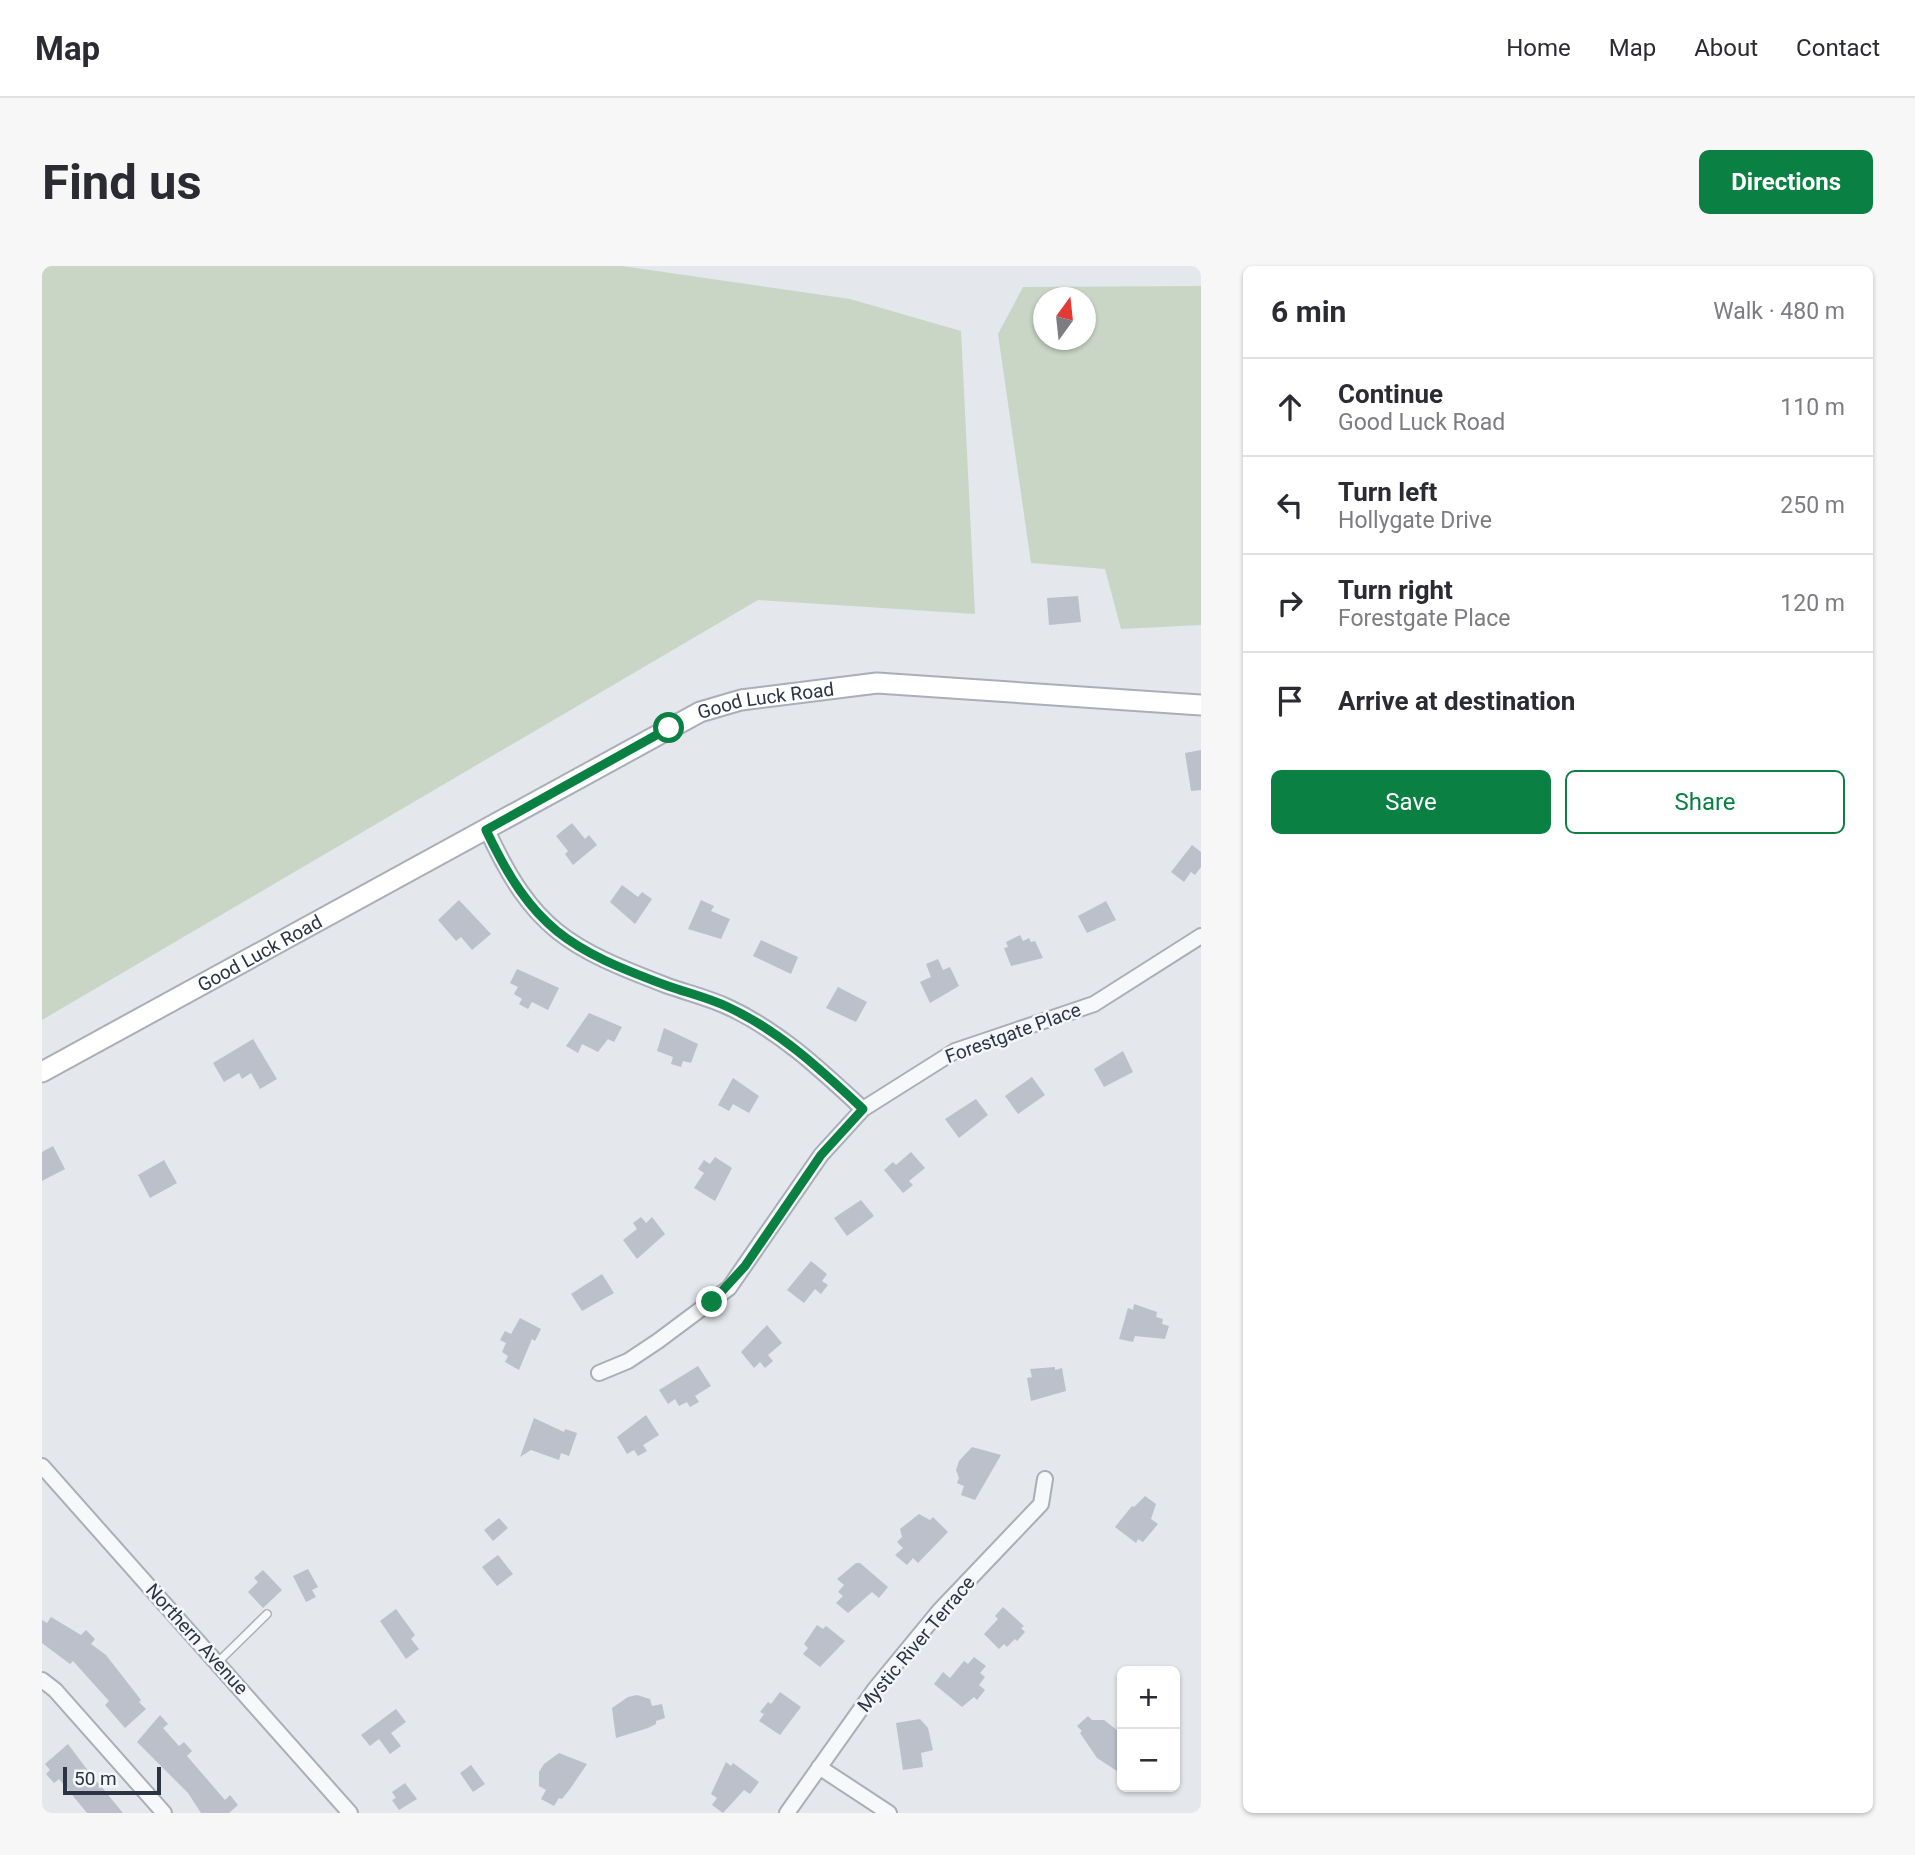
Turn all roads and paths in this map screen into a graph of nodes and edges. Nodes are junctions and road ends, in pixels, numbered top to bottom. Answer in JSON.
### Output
{"nodes":[{"id":1,"x":1201,"y":705,"type":"edge"},
{"id":2,"x":486,"y":830,"type":"junction"},
{"id":3,"x":1201,"y":936,"type":"edge"},
{"id":4,"x":42,"y":1072,"type":"edge"},
{"id":5,"x":863,"y":1109,"type":"junction"},
{"id":6,"x":598,"y":1373,"type":"dead end"},
{"id":7,"x":42,"y":1466,"type":"edge"},
{"id":8,"x":1045,"y":1479,"type":"dead end"},
{"id":9,"x":267,"y":1614,"type":"dead end"},
{"id":10,"x":218,"y":1662,"type":"junction"},
{"id":11,"x":42,"y":1680,"type":"edge"},
{"id":12,"x":819,"y":1767,"type":"junction"},
{"id":13,"x":164,"y":1813,"type":"edge"},
{"id":14,"x":350,"y":1813,"type":"edge"},
{"id":15,"x":787,"y":1813,"type":"edge"},
{"id":16,"x":890,"y":1813,"type":"edge"}],
"edges":[{"from":1,"to":2,"type":"street","name":"Good Luck Road"},
{"from":2,"to":4,"type":"street","name":"Good Luck Road"},
{"from":2,"to":5,"type":"street"},
{"from":3,"to":5,"type":"street","name":"Forestgate Place"},
{"from":5,"to":6,"type":"street","name":"Forestgate Place"},
{"from":7,"to":10,"type":"street","name":"Northern Avenue"},
{"from":8,"to":12,"type":"street","name":"Mystic River Terrace"},
{"from":9,"to":10,"type":"lane"},
{"from":10,"to":14,"type":"street","name":"Northern Avenue"},
{"from":11,"to":13,"type":"street"},
{"from":12,"to":15,"type":"street","name":"Mystic River Terrace"},
{"from":12,"to":16,"type":"street"}]}
